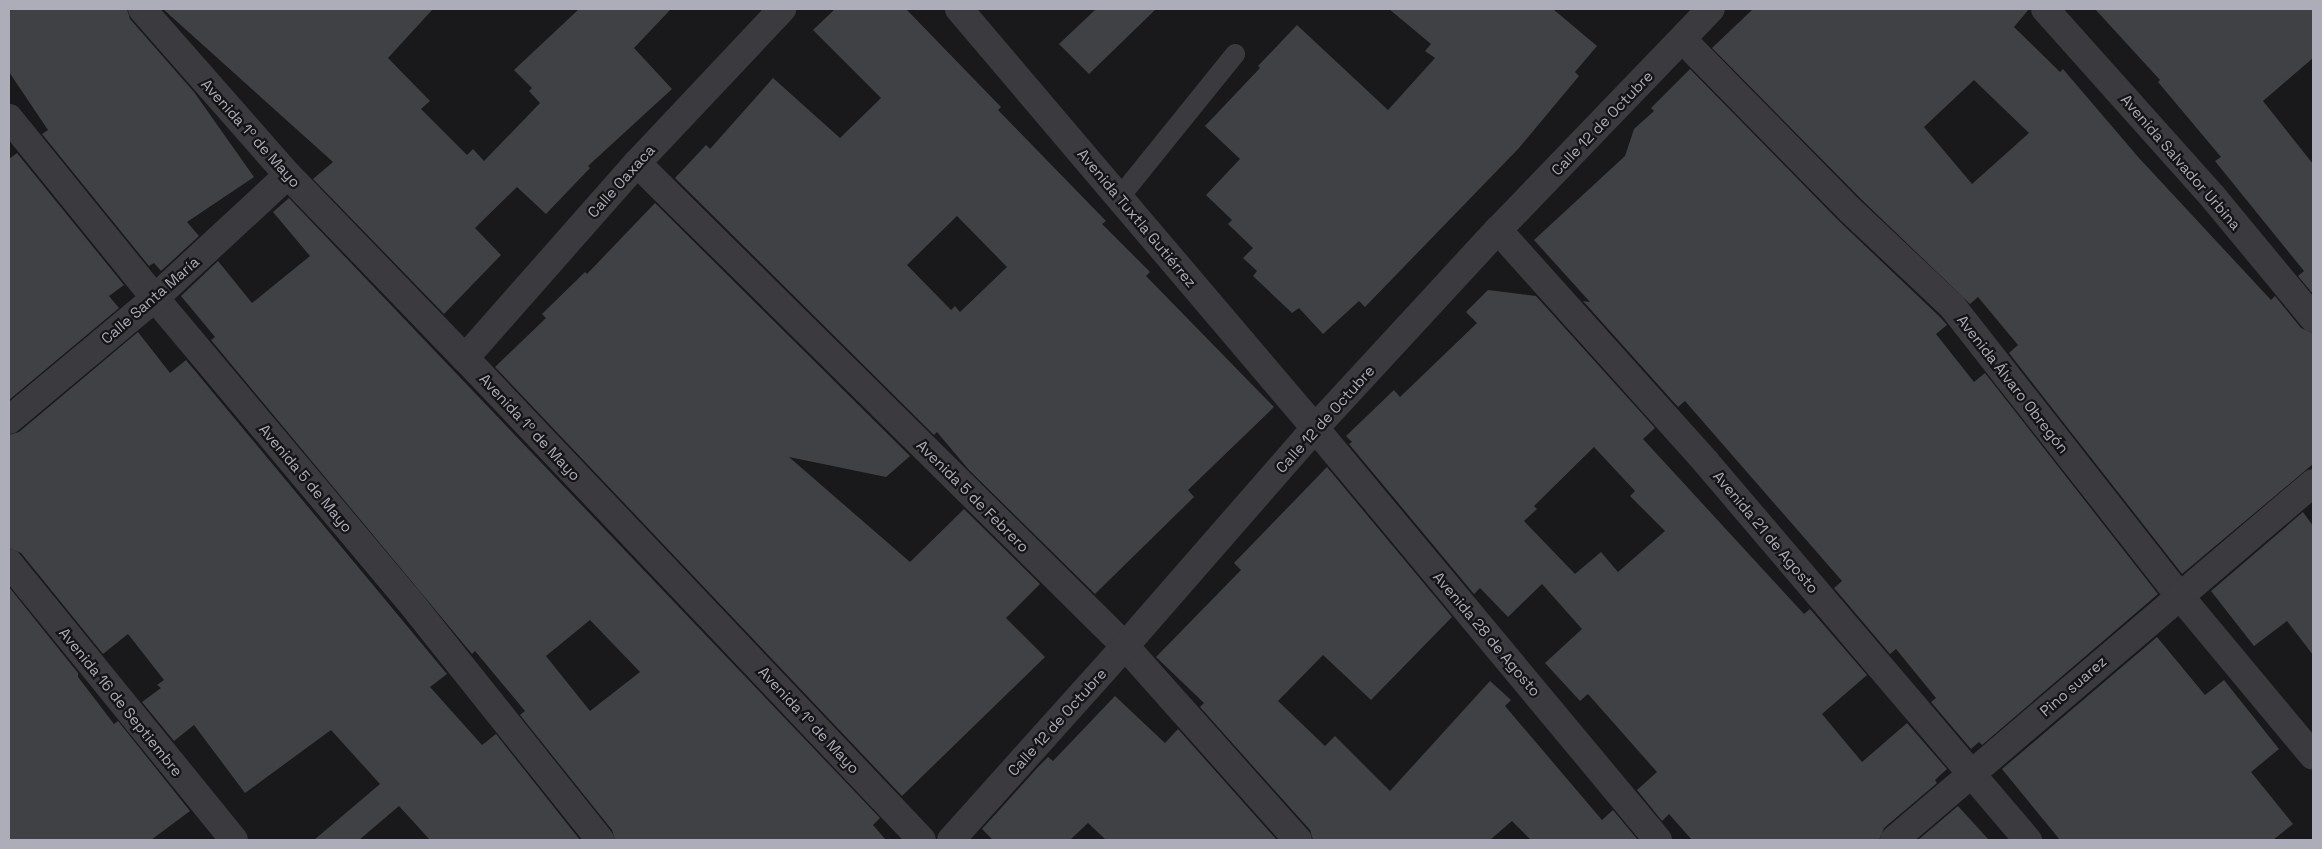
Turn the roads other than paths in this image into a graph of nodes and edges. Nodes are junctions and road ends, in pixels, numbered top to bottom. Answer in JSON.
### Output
{"nodes":[{"id":1,"x":142,"y":9,"type":"edge"},
{"id":2,"x":782,"y":9,"type":"edge"},
{"id":3,"x":959,"y":9,"type":"edge"},
{"id":4,"x":1711,"y":9,"type":"edge"},
{"id":5,"x":2045,"y":9,"type":"edge"},
{"id":6,"x":1683,"y":40,"type":"junction"},
{"id":7,"x":1235,"y":54,"type":"dead end"},
{"id":8,"x":9,"y":118,"type":"edge"},
{"id":9,"x":637,"y":163,"type":"junction"},
{"id":10,"x":288,"y":175,"type":"junction"},
{"id":11,"x":1119,"y":198,"type":"junction"},
{"id":12,"x":1498,"y":230,"type":"junction"},
{"id":13,"x":155,"y":298,"type":"junction"},
{"id":14,"x":2313,"y":318,"type":"edge"},
{"id":15,"x":464,"y":358,"type":"junction"},
{"id":16,"x":9,"y":420,"type":"edge"},
{"id":17,"x":1315,"y":428,"type":"junction"},
{"id":18,"x":2313,"y":482,"type":"edge"},
{"id":19,"x":9,"y":563,"type":"edge"},
{"id":20,"x":2179,"y":595,"type":"junction"},
{"id":21,"x":1125,"y":646,"type":"junction"},
{"id":22,"x":2313,"y":756,"type":"edge"},
{"id":23,"x":1971,"y":774,"type":"junction"},
{"id":24,"x":234,"y":840,"type":"edge"},
{"id":25,"x":600,"y":840,"type":"edge"},
{"id":26,"x":922,"y":840,"type":"edge"},
{"id":27,"x":951,"y":840,"type":"edge"},
{"id":28,"x":1298,"y":840,"type":"edge"},
{"id":29,"x":1658,"y":840,"type":"edge"},
{"id":30,"x":1894,"y":840,"type":"edge"},
{"id":31,"x":2028,"y":840,"type":"edge"}],
"edges":[{"from":1,"to":10,"type":"street","name":"Avenida 1º de Mayo"},
{"from":2,"to":9,"type":"street","name":"Calle Oaxaca"},
{"from":3,"to":11,"type":"street","name":"Avenida Tuxtla Gutiérrez"},
{"from":4,"to":6,"type":"street","name":"Calle 12 de Octubre"},
{"from":5,"to":14,"type":"street","name":"Avenida Salvador Urbina"},
{"from":6,"to":12,"type":"street","name":"Calle 12 de Octubre"},
{"from":6,"to":20,"type":"street","name":"Avenida Álvaro Obregón"},
{"from":7,"to":11,"type":"lane"},
{"from":8,"to":13,"type":"street","name":"Avenida 5 de Mayo"},
{"from":9,"to":15,"type":"street","name":"Calle Oaxaca"},
{"from":9,"to":21,"type":"street","name":"Avenida 5 de Febrero"},
{"from":10,"to":13,"type":"street","name":"Calle Santa María"},
{"from":10,"to":15,"type":"street","name":"Avenida 1º de Mayo"},
{"from":11,"to":17,"type":"street","name":"Avenida Tuxtla Gutiérrez"},
{"from":12,"to":17,"type":"street","name":"Calle 12 de Octubre"},
{"from":12,"to":23,"type":"street","name":"Avenida 21 de Agosto"},
{"from":13,"to":16,"type":"street","name":"Calle Santa María"},
{"from":13,"to":25,"type":"street","name":"Avenida 5 de Mayo"},
{"from":15,"to":26,"type":"street","name":"Avenida 1º de Mayo"},
{"from":17,"to":21,"type":"street","name":"Calle 12 de Octubre"},
{"from":17,"to":29,"type":"street","name":"Avenida 28 de Agosto"},
{"from":18,"to":20,"type":"street","name":"Pino suarez"},
{"from":19,"to":24,"type":"street","name":"Avenida 16 de Septiembre"},
{"from":20,"to":22,"type":"street","name":"Avenida Álvaro Obregón"},
{"from":20,"to":23,"type":"street","name":"Pino suarez"},
{"from":21,"to":27,"type":"street","name":"Calle 12 de Octubre"},
{"from":21,"to":28,"type":"street","name":"Avenida 5 de Febrero"},
{"from":23,"to":30,"type":"street","name":"Pino suarez"},
{"from":23,"to":31,"type":"street","name":"Avenida 21 de Agosto"}]}
